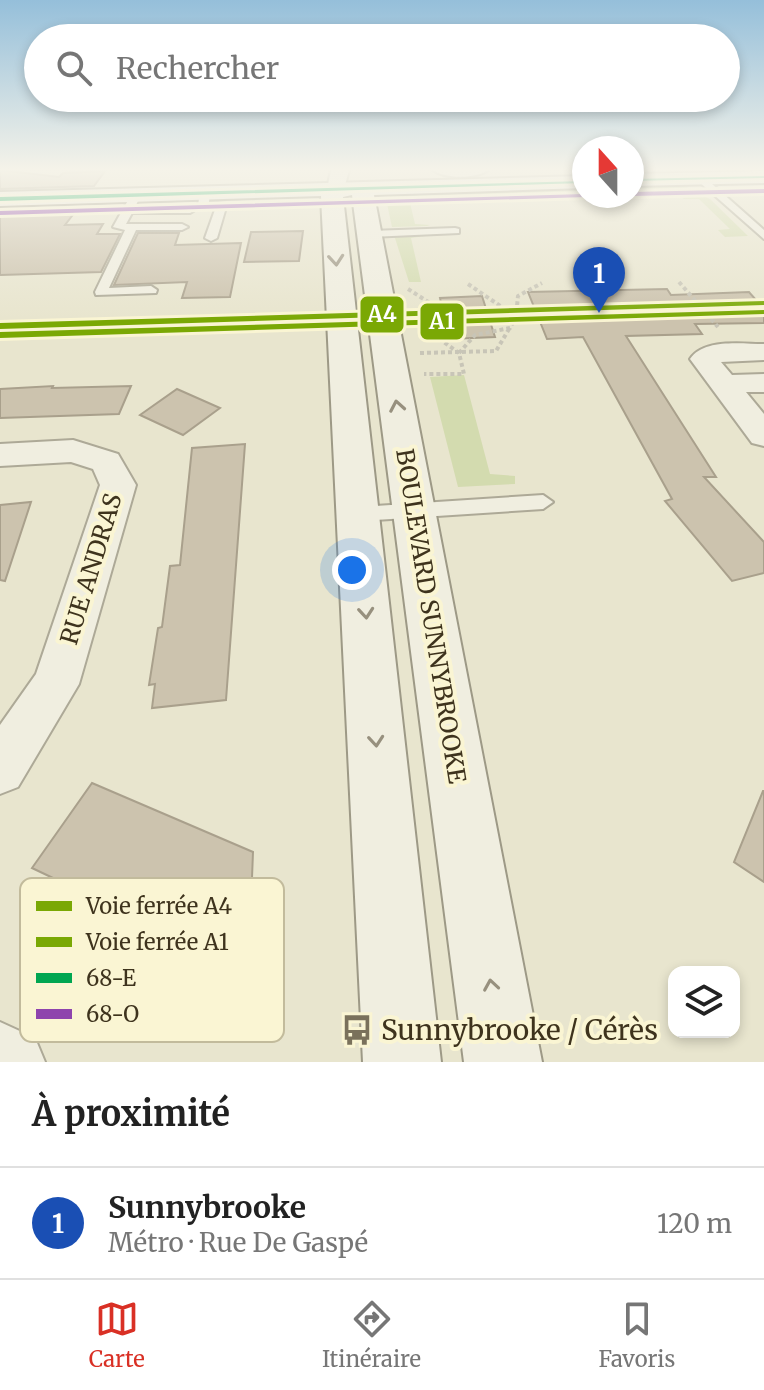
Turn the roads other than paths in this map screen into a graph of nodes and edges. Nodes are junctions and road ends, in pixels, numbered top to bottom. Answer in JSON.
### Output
{"nodes":[{"id":1,"x":123,"y":220,"type":"edge"},
{"id":2,"x":217,"y":220,"type":"edge"},
{"id":3,"x":333,"y":220,"type":"edge"},
{"id":4,"x":365,"y":220,"type":"edge"},
{"id":5,"x":746,"y":220,"type":"edge"},
{"id":6,"x":132,"y":227,"type":"junction"},
{"id":7,"x":182,"y":227,"type":"dead end"},
{"id":8,"x":455,"y":231,"type":"dead end"},
{"id":9,"x":370,"y":234,"type":"junction"},
{"id":10,"x":764,"y":236,"type":"edge"},
{"id":11,"x":211,"y":238,"type":"dead end"},
{"id":12,"x":151,"y":290,"type":"dead end"},
{"id":13,"x":764,"y":352,"type":"edge"},
{"id":14,"x":764,"y":383,"type":"edge"},
{"id":15,"x":724,"y":384,"type":"junction"},
{"id":16,"x":764,"y":436,"type":"edge"},
{"id":17,"x":0,"y":455,"type":"edge"},
{"id":18,"x":543,"y":502,"type":"dead end"},
{"id":19,"x":387,"y":512,"type":"junction"},
{"id":20,"x":0,"y":769,"type":"edge"},
{"id":21,"x":0,"y":1056,"type":"edge"},
{"id":22,"x":11,"y":1062,"type":"edge"},
{"id":23,"x":402,"y":1062,"type":"edge"},
{"id":24,"x":503,"y":1062,"type":"edge"}],
"edges":[{"from":1,"to":6,"type":"lane"},
{"from":2,"to":11,"type":"lane"},
{"from":3,"to":19,"type":"street","name":"BOULEVARD SUNNYBROOKE","one_way":true},
{"from":4,"to":9,"type":"street","name":"BOULEVARD SUNNYBROOKE"},
{"from":5,"to":10,"type":"lane"},
{"from":6,"to":7,"type":"lane"},
{"from":6,"to":12,"type":"lane"},
{"from":8,"to":9,"type":"lane"},
{"from":19,"to":9,"type":"street","name":"BOULEVARD SUNNYBROOKE","one_way":true},
{"from":13,"to":15,"type":"street"},
{"from":14,"to":15,"type":"street"},
{"from":15,"to":16,"type":"street"},
{"from":17,"to":20,"type":"street","name":"RUE ANDRAS"},
{"from":18,"to":19,"type":"lane"},
{"from":19,"to":23,"type":"street","name":"BOULEVARD SUNNYBROOKE","one_way":true},
{"from":24,"to":19,"type":"street","name":"BOULEVARD SUNNYBROOKE","one_way":true},
{"from":21,"to":22,"type":"street"}]}
